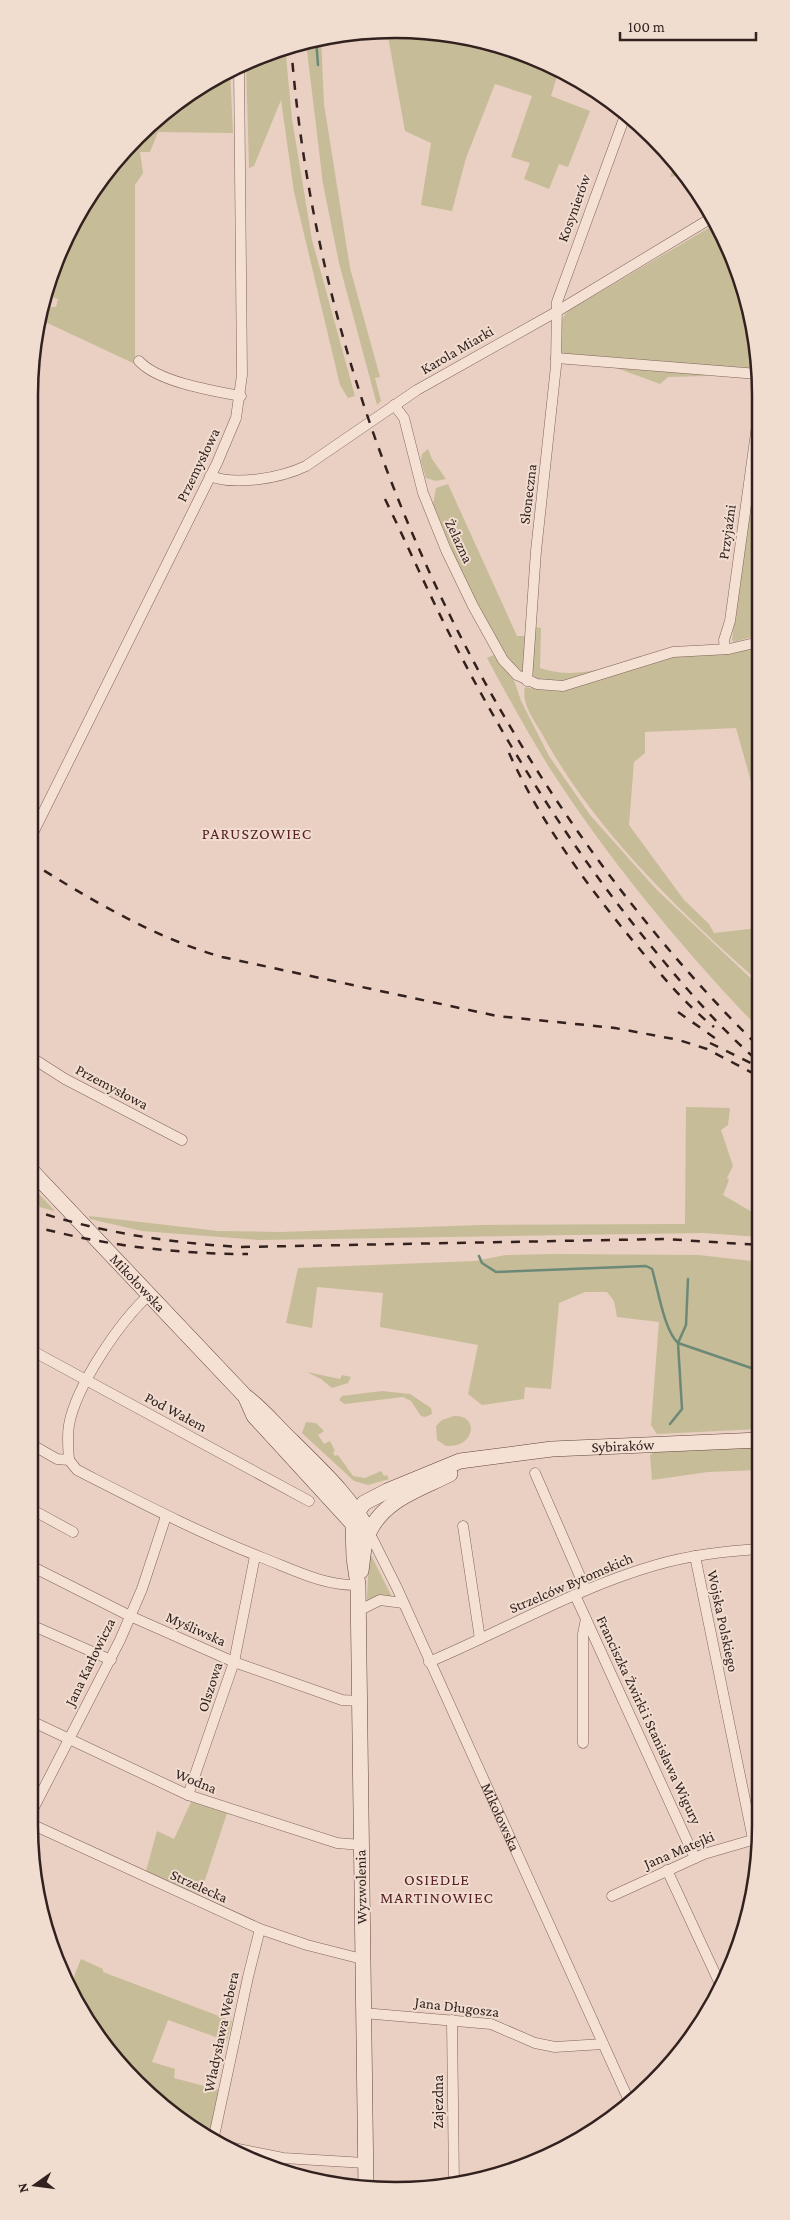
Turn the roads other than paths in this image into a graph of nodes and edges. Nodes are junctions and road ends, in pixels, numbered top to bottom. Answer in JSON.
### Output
{"nodes":[{"id":1,"x":239,"y":73,"type":"edge"},
{"id":2,"x":624,"y":120,"type":"edge"},
{"id":3,"x":707,"y":220,"type":"edge"},
{"id":4,"x":556,"y":312,"type":"junction"},
{"id":5,"x":556,"y":358,"type":"junction"},
{"id":6,"x":139,"y":361,"type":"dead end"},
{"id":7,"x":752,"y":374,"type":"edge"},
{"id":8,"x":241,"y":396,"type":"junction"},
{"id":9,"x":394,"y":405,"type":"junction"},
{"id":10,"x":752,"y":460,"type":"edge"},
{"id":11,"x":210,"y":476,"type":"junction"},
{"id":12,"x":752,"y":643,"type":"edge"},
{"id":13,"x":725,"y":649,"type":"junction"},
{"id":14,"x":524,"y":679,"type":"junction"},
{"id":15,"x":38,"y":823,"type":"edge"},
{"id":16,"x":38,"y":1062,"type":"edge"},
{"id":17,"x":182,"y":1140,"type":"dead end"},
{"id":18,"x":38,"y":1177,"type":"edge"},
{"id":19,"x":150,"y":1294,"type":"junction"},
{"id":20,"x":38,"y":1354,"type":"edge"},
{"id":21,"x":86,"y":1381,"type":"junction"},
{"id":22,"x":752,"y":1440,"type":"edge"},
{"id":23,"x":38,"y":1448,"type":"edge"},
{"id":24,"x":485,"y":1458,"type":"junction"},
{"id":25,"x":70,"y":1460,"type":"junction"},
{"id":26,"x":534,"y":1473,"type":"dead end"},
{"id":27,"x":309,"y":1501,"type":"dead end"},
{"id":28,"x":38,"y":1513,"type":"edge"},
{"id":29,"x":166,"y":1516,"type":"junction"},
{"id":30,"x":355,"y":1517,"type":"junction"},
{"id":31,"x":463,"y":1526,"type":"dead end"},
{"id":32,"x":73,"y":1532,"type":"dead end"},
{"id":33,"x":369,"y":1532,"type":"junction"},
{"id":34,"x":752,"y":1550,"type":"edge"},
{"id":35,"x":255,"y":1556,"type":"junction"},
{"id":36,"x":694,"y":1556,"type":"junction"},
{"id":37,"x":38,"y":1569,"type":"edge"},
{"id":38,"x":358,"y":1585,"type":"junction"},
{"id":39,"x":586,"y":1590,"type":"junction"},
{"id":40,"x":575,"y":1594,"type":"junction"},
{"id":41,"x":403,"y":1603,"type":"junction"},
{"id":42,"x":358,"y":1611,"type":"junction"},
{"id":43,"x":130,"y":1616,"type":"junction"},
{"id":44,"x":586,"y":1619,"type":"junction"},
{"id":45,"x":38,"y":1628,"type":"edge"},
{"id":46,"x":480,"y":1639,"type":"junction"},
{"id":47,"x":111,"y":1660,"type":"junction"},
{"id":48,"x":234,"y":1662,"type":"junction"},
{"id":49,"x":429,"y":1662,"type":"junction"},
{"id":50,"x":359,"y":1700,"type":"junction"},
{"id":51,"x":38,"y":1724,"type":"edge"},
{"id":52,"x":68,"y":1739,"type":"junction"},
{"id":53,"x":583,"y":1742,"type":"dead end"},
{"id":54,"x":188,"y":1796,"type":"junction"},
{"id":55,"x":38,"y":1799,"type":"edge"},
{"id":56,"x":752,"y":1820,"type":"edge"},
{"id":57,"x":38,"y":1827,"type":"edge"},
{"id":58,"x":752,"y":1839,"type":"edge"},
{"id":59,"x":361,"y":1845,"type":"junction"},
{"id":60,"x":695,"y":1858,"type":"junction"},
{"id":61,"x":667,"y":1870,"type":"junction"},
{"id":62,"x":612,"y":1896,"type":"dead end"},
{"id":63,"x":260,"y":1929,"type":"junction"},
{"id":64,"x":362,"y":1959,"type":"junction"},
{"id":65,"x":718,"y":1979,"type":"edge"},
{"id":66,"x":363,"y":2013,"type":"junction"},
{"id":67,"x":452,"y":2020,"type":"junction"},
{"id":68,"x":603,"y":2044,"type":"junction"},
{"id":69,"x":627,"y":2097,"type":"edge"},
{"id":70,"x":214,"y":2134,"type":"edge"},
{"id":71,"x":249,"y":2151,"type":"edge"},
{"id":72,"x":366,"y":2163,"type":"junction"},
{"id":73,"x":454,"y":2177,"type":"edge"},
{"id":74,"x":366,"y":2181,"type":"edge"}],
"edges":[{"from":1,"to":8,"type":"street","name":"Przemysłowa"},
{"from":2,"to":4,"type":"street","name":"Kosynierów"},
{"from":3,"to":4,"type":"street","name":"Karola Miarki"},
{"from":4,"to":5,"type":"street","name":"Słoneczna"},
{"from":4,"to":9,"type":"street","name":"Karola Miarki"},
{"from":5,"to":7,"type":"street"},
{"from":5,"to":14,"type":"street","name":"Słoneczna"},
{"from":6,"to":8,"type":"street"},
{"from":8,"to":11,"type":"street","name":"Przemysłowa"},
{"from":9,"to":11,"type":"street","name":"Karola Miarki"},
{"from":9,"to":14,"type":"street","name":"Żelazna"},
{"from":10,"to":13,"type":"street","name":"Przyjaźni"},
{"from":11,"to":15,"type":"street","name":"Przemysłowa"},
{"from":12,"to":13,"type":"street"},
{"from":13,"to":14,"type":"street"},
{"from":16,"to":17,"type":"street","name":"Przemysłowa"},
{"from":18,"to":19,"type":"main road","name":"Mikołowska"},
{"from":19,"to":21,"type":"street"},
{"from":19,"to":30,"type":"main road","name":"Mikołowska"},
{"from":20,"to":21,"type":"street","name":"Pod Wałem"},
{"from":21,"to":25,"type":"street"},
{"from":21,"to":27,"type":"street","name":"Pod Wałem"},
{"from":22,"to":24,"type":"main road","name":"Sybiraków"},
{"from":23,"to":25,"type":"street"},
{"from":24,"to":30,"type":"main road","name":"Sybiraków"},
{"from":24,"to":33,"type":"main road","name":"Sybiraków"},
{"from":25,"to":29,"type":"street"},
{"from":26,"to":39,"type":"street"},
{"from":28,"to":32,"type":"street"},
{"from":29,"to":35,"type":"street"},
{"from":29,"to":43,"type":"street","name":"Jana Karłowicza"},
{"from":30,"to":33,"type":"main road","name":"Mikołowska"},
{"from":30,"to":38,"type":"main road","name":"Wyzwolenia"},
{"from":31,"to":46,"type":"street"},
{"from":33,"to":38,"type":"main road","name":"Wyzwolenia"},
{"from":33,"to":41,"type":"street","name":"Mikołowska"},
{"from":34,"to":36,"type":"street","name":"Strzelców Bytomskich"},
{"from":35,"to":38,"type":"street"},
{"from":35,"to":48,"type":"street","name":"Olszowa"},
{"from":36,"to":39,"type":"street","name":"Strzelców Bytomskich"},
{"from":36,"to":56,"type":"street","name":"Wojska Polskiego"},
{"from":37,"to":43,"type":"street","name":"Myśliwska"},
{"from":38,"to":42,"type":"main road","name":"Wyzwolenia"},
{"from":39,"to":40,"type":"street","name":"Strzelców Bytomskich"},
{"from":40,"to":44,"type":"street","name":"Franciszka Żwirki i Stanisława Wigury"},
{"from":40,"to":46,"type":"street","name":"Strzelców Bytomskich"},
{"from":41,"to":42,"type":"street"},
{"from":41,"to":49,"type":"street","name":"Mikołowska"},
{"from":42,"to":50,"type":"main road","name":"Wyzwolenia"},
{"from":43,"to":47,"type":"street","name":"Jana Karłowicza"},
{"from":43,"to":48,"type":"street","name":"Myśliwska"},
{"from":44,"to":53,"type":"street"},
{"from":44,"to":60,"type":"street","name":"Franciszka Żwirki i Stanisława Wigury"},
{"from":45,"to":47,"type":"street"},
{"from":46,"to":49,"type":"street","name":"Strzelców Bytomskich"},
{"from":47,"to":52,"type":"street","name":"Jana Karłowicza"},
{"from":48,"to":50,"type":"street","name":"Myśliwska"},
{"from":48,"to":54,"type":"street","name":"Olszowa"},
{"from":49,"to":68,"type":"street","name":"Mikołowska"},
{"from":50,"to":59,"type":"main road","name":"Wyzwolenia"},
{"from":51,"to":52,"type":"street","name":"Wodna"},
{"from":52,"to":54,"type":"street","name":"Wodna"},
{"from":52,"to":55,"type":"street","name":"Jana Karłowicza"},
{"from":54,"to":59,"type":"street","name":"Wodna"},
{"from":57,"to":63,"type":"street","name":"Strzelecka"},
{"from":58,"to":60,"type":"street","name":"Jana Matejki"},
{"from":59,"to":64,"type":"main road","name":"Wyzwolenia"},
{"from":60,"to":61,"type":"street","name":"Jana Matejki"},
{"from":61,"to":62,"type":"street","name":"Jana Matejki"},
{"from":61,"to":65,"type":"street"},
{"from":63,"to":64,"type":"street","name":"Strzelecka"},
{"from":63,"to":70,"type":"street","name":"Władysława Webera"},
{"from":64,"to":66,"type":"main road","name":"Wyzwolenia"},
{"from":66,"to":67,"type":"street","name":"Jana Długosza"},
{"from":66,"to":72,"type":"main road","name":"Wyzwolenia"},
{"from":67,"to":68,"type":"street","name":"Jana Długosza"},
{"from":67,"to":73,"type":"street","name":"Zajezdna"},
{"from":68,"to":69,"type":"street","name":"Mikołowska"},
{"from":71,"to":72,"type":"street"},
{"from":72,"to":74,"type":"main road","name":"Wyzwolenia"}]}
